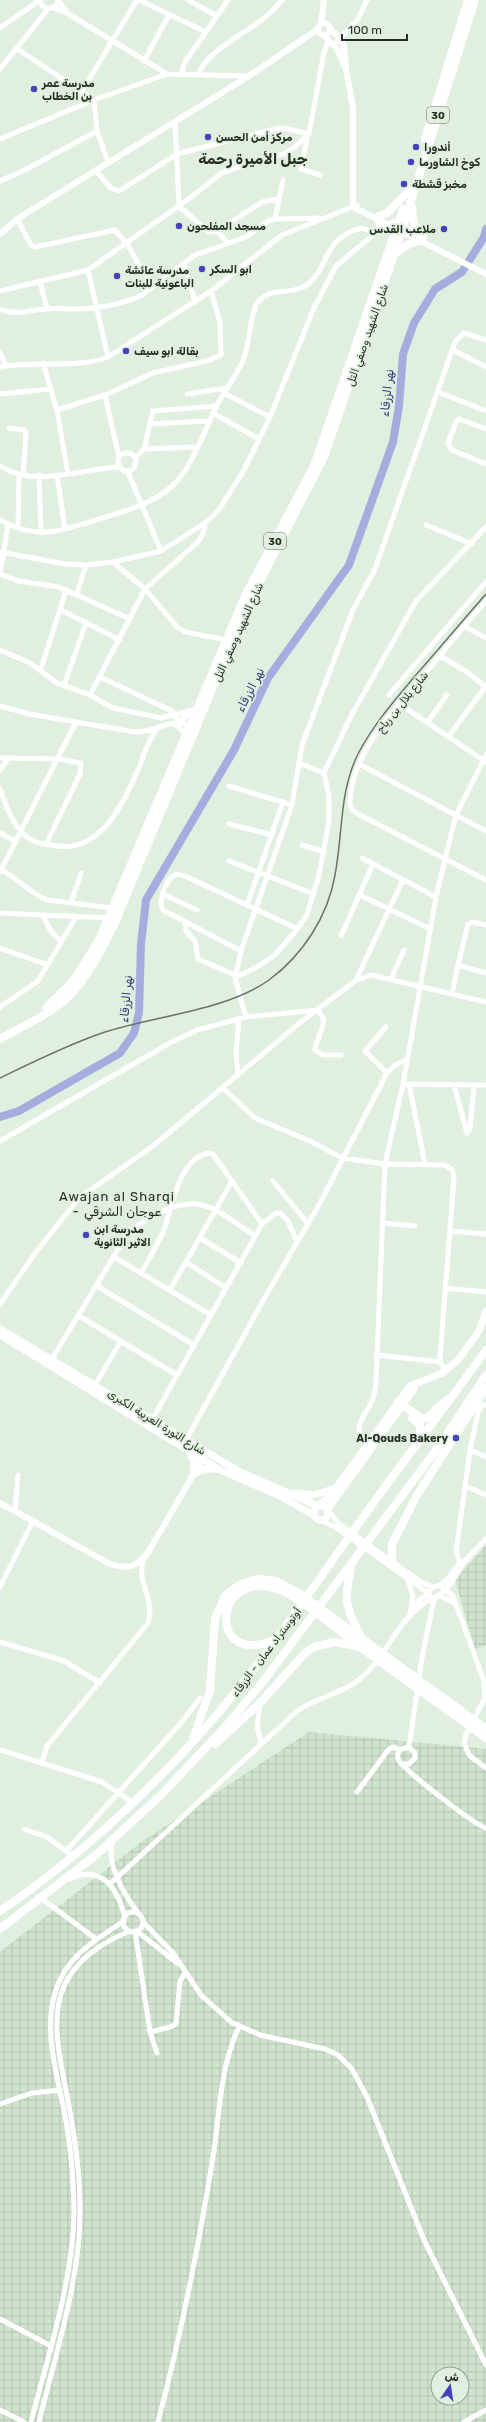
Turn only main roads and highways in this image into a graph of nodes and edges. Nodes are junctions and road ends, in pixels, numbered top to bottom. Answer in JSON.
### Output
{"nodes":[{"id":1,"x":468,"y":0,"type":"edge"},
{"id":2,"x":475,"y":0,"type":"edge"},
{"id":3,"x":410,"y":190,"type":"junction"},
{"id":4,"x":412,"y":200,"type":"junction"},
{"id":5,"x":378,"y":217,"type":"road end"},
{"id":6,"x":397,"y":226,"type":"junction"},
{"id":7,"x":394,"y":255,"type":"junction"},
{"id":8,"x":193,"y":728,"type":"junction"},
{"id":9,"x":0,"y":1033,"type":"edge"},
{"id":10,"x":0,"y":1039,"type":"edge"},
{"id":11,"x":486,"y":1310,"type":"edge"},
{"id":12,"x":0,"y":1328,"type":"edge"},
{"id":13,"x":0,"y":1335,"type":"edge"},
{"id":14,"x":486,"y":1350,"type":"edge"},
{"id":15,"x":486,"y":1375,"type":"edge"},
{"id":16,"x":486,"y":1388,"type":"edge"},
{"id":17,"x":452,"y":1398,"type":"junction"},
{"id":18,"x":399,"y":1406,"type":"junction"},
{"id":19,"x":420,"y":1442,"type":"junction"},
{"id":20,"x":442,"y":1448,"type":"junction"},
{"id":21,"x":186,"y":1449,"type":"junction"},
{"id":22,"x":204,"y":1456,"type":"junction"},
{"id":23,"x":220,"y":1470,"type":"junction"},
{"id":24,"x":336,"y":1488,"type":"junction"},
{"id":25,"x":278,"y":1489,"type":"junction"},
{"id":26,"x":319,"y":1505,"type":"junction"},
{"id":27,"x":328,"y":1510,"type":"junction"},
{"id":28,"x":314,"y":1516,"type":"junction"},
{"id":29,"x":392,"y":1561,"type":"road end"},
{"id":30,"x":351,"y":1564,"type":"junction"},
{"id":31,"x":297,"y":1596,"type":"junction"},
{"id":32,"x":322,"y":1613,"type":"junction"},
{"id":33,"x":361,"y":1637,"type":"junction"},
{"id":34,"x":277,"y":1639,"type":"junction"},
{"id":35,"x":362,"y":1649,"type":"junction"},
{"id":36,"x":458,"y":1714,"type":"junction"},
{"id":37,"x":482,"y":1729,"type":"edge"},
{"id":38,"x":486,"y":1738,"type":"edge"},
{"id":39,"x":189,"y":1746,"type":"junction"},
{"id":40,"x":200,"y":1755,"type":"junction"},
{"id":41,"x":1,"y":1910,"type":"edge"},
{"id":42,"x":0,"y":1929,"type":"edge"}],
"edges":[{"from":1,"to":3,"type":"main road","name":"شارع الشهيد وصفي التل","number":"30"},
{"from":2,"to":4,"type":"main road","name":"شارع الشهيد وصفي التل","number":"30"},
{"from":3,"to":5,"type":"main road"},
{"from":3,"to":6,"type":"main road","name":"شارع الشهيد وصفي التل","number":"30"},
{"from":4,"to":6,"type":"main road","name":"شارع الشهيد وصفي التل","number":"30"},
{"from":4,"to":7,"type":"main road"},
{"from":6,"to":7,"type":"main road","name":"شارع الشهيد وصفي التل","number":"30"},
{"from":6,"to":8,"type":"main road","name":"شارع الشهيد وصفي التل","number":"30"},
{"from":7,"to":8,"type":"main road","name":"شارع الشهيد وصفي التل","number":"30"},
{"from":8,"to":9,"type":"main road","name":"شارع الشهيد وصفي التل","number":"30"},
{"from":8,"to":10,"type":"main road","name":"شارع الشهيد وصفي التل","number":"30"},
{"from":11,"to":18,"type":"main road"},
{"from":12,"to":22,"type":"main road","name":"شارع الثورة العربية الكبرى"},
{"from":13,"to":21,"type":"main road","name":"شارع الثورة العربية الكبرى"},
{"from":14,"to":17,"type":"main road","name":"أوتوستراد عمان - الزرقاء"},
{"from":15,"to":20,"type":"main road","name":"أوتوستراد عمان - الزرقاء"},
{"from":16,"to":20,"type":"main road"},
{"from":17,"to":18,"type":"main road"},
{"from":17,"to":19,"type":"main road","name":"أوتوستراد عمان - الزرقاء"},
{"from":18,"to":19,"type":"main road"},
{"from":18,"to":24,"type":"main road"},
{"from":18,"to":27,"type":"main road"},
{"from":19,"to":34,"type":"main road","name":"أوتوستراد عمان - الزرقاء"},
{"from":20,"to":29,"type":"main road"},
{"from":20,"to":30,"type":"main road","name":"أوتوستراد عمان - الزرقاء"},
{"from":21,"to":22,"type":"main road","name":"شارع الثورة العربية الكبرى"},
{"from":21,"to":23,"type":"main road"},
{"from":22,"to":23,"type":"main road","name":"شارع الثورة العربية الكبرى"},
{"from":22,"to":25,"type":"main road","name":"شارع الثورة العربية الكبرى"},
{"from":23,"to":28,"type":"main road","name":"شارع الثورة العربية الكبرى"},
{"from":24,"to":25,"type":"main road"},
{"from":24,"to":26,"type":"main road"},
{"from":25,"to":26,"type":"main road","name":"شارع الثورة العربية الكبرى"},
{"from":26,"to":27,"type":"main road"},
{"from":26,"to":28,"type":"main road"},
{"from":27,"to":28,"type":"main road"},
{"from":30,"to":33,"type":"main road"},
{"from":30,"to":40,"type":"main road","name":"أوتوستراد عمان - الزرقاء"},
{"from":31,"to":32,"type":"main road"},
{"from":31,"to":34,"type":"main road"},
{"from":31,"to":39,"type":"main road"},
{"from":32,"to":33,"type":"main road"},
{"from":32,"to":35,"type":"main road"},
{"from":33,"to":36,"type":"main road"},
{"from":34,"to":39,"type":"main road","name":"أوتوستراد عمان - الزرقاء"},
{"from":35,"to":36,"type":"main road"},
{"from":35,"to":40,"type":"main road"},
{"from":36,"to":37,"type":"main road"},
{"from":37,"to":38,"type":"main road"},
{"from":39,"to":41,"type":"main road","name":"أوتوستراد عمان - الزرقاء"},
{"from":40,"to":42,"type":"main road","name":"أوتوستراد عمان - الزرقاء"}]}
